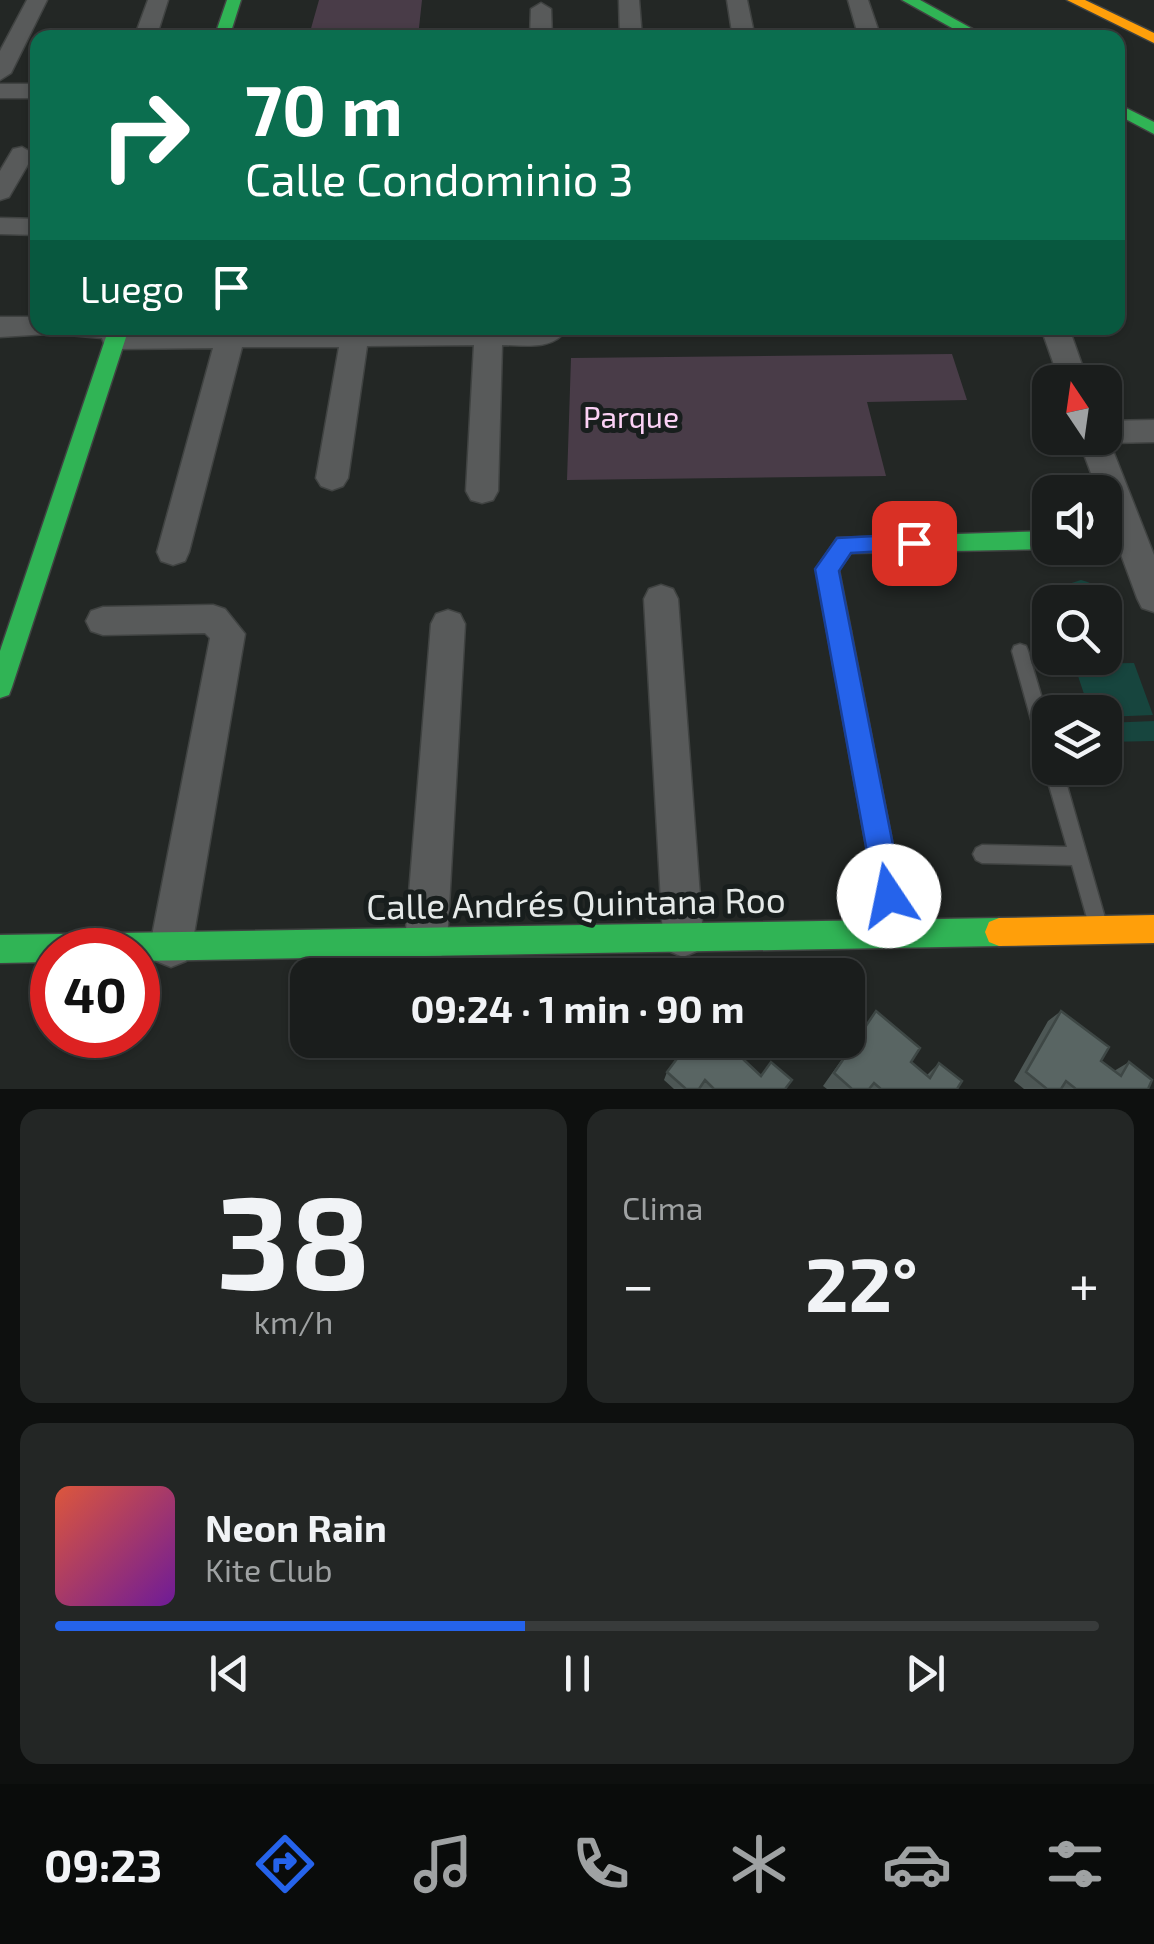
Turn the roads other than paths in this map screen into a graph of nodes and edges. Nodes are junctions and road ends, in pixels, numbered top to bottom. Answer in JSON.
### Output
{"nodes":[{"id":1,"x":37,"y":0,"type":"edge"},
{"id":2,"x":158,"y":0,"type":"edge"},
{"id":3,"x":234,"y":0,"type":"edge"},
{"id":4,"x":628,"y":0,"type":"edge"},
{"id":5,"x":736,"y":0,"type":"edge"},
{"id":6,"x":858,"y":0,"type":"edge"},
{"id":7,"x":909,"y":0,"type":"edge"},
{"id":8,"x":1074,"y":0,"type":"edge"},
{"id":9,"x":1106,"y":0,"type":"edge"},
{"id":10,"x":541,"y":3,"type":"edge"},
{"id":11,"x":1154,"y":23,"type":"edge"},
{"id":12,"x":147,"y":30,"type":"edge"},
{"id":13,"x":224,"y":30,"type":"edge"},
{"id":14,"x":541,"y":30,"type":"edge"},
{"id":15,"x":630,"y":30,"type":"edge"},
{"id":16,"x":742,"y":30,"type":"edge"},
{"id":17,"x":867,"y":30,"type":"edge"},
{"id":18,"x":967,"y":30,"type":"edge"},
{"id":19,"x":10,"y":34,"type":"edge"},
{"id":20,"x":1154,"y":39,"type":"edge"},
{"id":21,"x":0,"y":74,"type":"edge"},
{"id":22,"x":0,"y":91,"type":"edge"},
{"id":23,"x":30,"y":91,"type":"edge"},
{"id":24,"x":1125,"y":113,"type":"edge"},
{"id":25,"x":1149,"y":126,"type":"edge"},
{"id":26,"x":22,"y":154,"type":"dead end"},
{"id":27,"x":0,"y":192,"type":"edge"},
{"id":28,"x":0,"y":226,"type":"edge"},
{"id":29,"x":30,"y":226,"type":"edge"},
{"id":30,"x":0,"y":327,"type":"edge"},
{"id":31,"x":30,"y":327,"type":"edge"},
{"id":32,"x":117,"y":335,"type":"edge"},
{"id":33,"x":182,"y":335,"type":"edge"},
{"id":34,"x":445,"y":335,"type":"edge"},
{"id":35,"x":505,"y":335,"type":"edge"},
{"id":36,"x":1057,"y":335,"type":"edge"},
{"id":37,"x":230,"y":338,"type":"junction"},
{"id":38,"x":354,"y":338,"type":"junction"},
{"id":39,"x":1068,"y":365,"type":"edge"},
{"id":40,"x":1154,"y":431,"type":"edge"},
{"id":41,"x":1122,"y":432,"type":"edge"},
{"id":42,"x":332,"y":478,"type":"dead end"},
{"id":43,"x":482,"y":491,"type":"dead end"},
{"id":44,"x":1032,"y":540,"type":"edge"},
{"id":45,"x":1122,"y":546,"type":"edge"},
{"id":46,"x":173,"y":552,"type":"dead end"},
{"id":47,"x":1154,"y":598,"type":"edge"},
{"id":48,"x":661,"y":599,"type":"dead end"},
{"id":49,"x":103,"y":621,"type":"dead end"},
{"id":50,"x":448,"y":624,"type":"dead end"},
{"id":51,"x":1020,"y":650,"type":"dead end"},
{"id":52,"x":0,"y":688,"type":"edge"},
{"id":53,"x":1033,"y":695,"type":"edge"},
{"id":54,"x":1059,"y":785,"type":"edge"},
{"id":55,"x":982,"y":854,"type":"dead end"},
{"id":56,"x":1078,"y":856,"type":"junction"},
{"id":57,"x":1154,"y":929,"type":"edge"},
{"id":58,"x":1100,"y":930,"type":"junction"},
{"id":59,"x":896,"y":933,"type":"junction"},
{"id":60,"x":683,"y":937,"type":"junction"},
{"id":61,"x":426,"y":942,"type":"junction"},
{"id":62,"x":171,"y":946,"type":"junction"},
{"id":63,"x":0,"y":949,"type":"edge"}],
"edges":[{"from":1,"to":19,"type":"street"},
{"from":2,"to":12,"type":"street"},
{"from":3,"to":13,"type":"main road"},
{"from":4,"to":15,"type":"street"},
{"from":5,"to":16,"type":"street"},
{"from":6,"to":17,"type":"street"},
{"from":7,"to":18,"type":"main road"},
{"from":8,"to":20,"type":"main road"},
{"from":9,"to":11,"type":"main road"},
{"from":10,"to":14,"type":"street"},
{"from":19,"to":21,"type":"street"},
{"from":22,"to":23,"type":"street"},
{"from":24,"to":25,"type":"main road"},
{"from":26,"to":27,"type":"street"},
{"from":28,"to":29,"type":"street"},
{"from":30,"to":31,"type":"street"},
{"from":32,"to":52,"type":"main road"},
{"from":33,"to":37,"type":"street"},
{"from":34,"to":38,"type":"street"},
{"from":35,"to":43,"type":"street"},
{"from":36,"to":39,"type":"street"},
{"from":37,"to":38,"type":"street"},
{"from":37,"to":46,"type":"street"},
{"from":38,"to":42,"type":"street"},
{"from":40,"to":41,"type":"street"},
{"from":44,"to":59,"type":"main road"},
{"from":45,"to":47,"type":"street"},
{"from":48,"to":60,"type":"street"},
{"from":49,"to":62,"type":"street"},
{"from":50,"to":61,"type":"street"},
{"from":51,"to":53,"type":"lane"},
{"from":54,"to":56,"type":"lane"},
{"from":55,"to":56,"type":"lane"},
{"from":56,"to":58,"type":"lane"},
{"from":57,"to":58,"type":"main road","name":"Calle Andrés Quintana Roo"},
{"from":58,"to":59,"type":"main road","name":"Calle Andrés Quintana Roo"},
{"from":59,"to":60,"type":"main road","name":"Calle Andrés Quintana Roo"},
{"from":60,"to":61,"type":"main road","name":"Calle Andrés Quintana Roo"},
{"from":61,"to":62,"type":"main road","name":"Calle Andrés Quintana Roo"},
{"from":62,"to":63,"type":"main road","name":"Calle Andrés Quintana Roo"}]}
